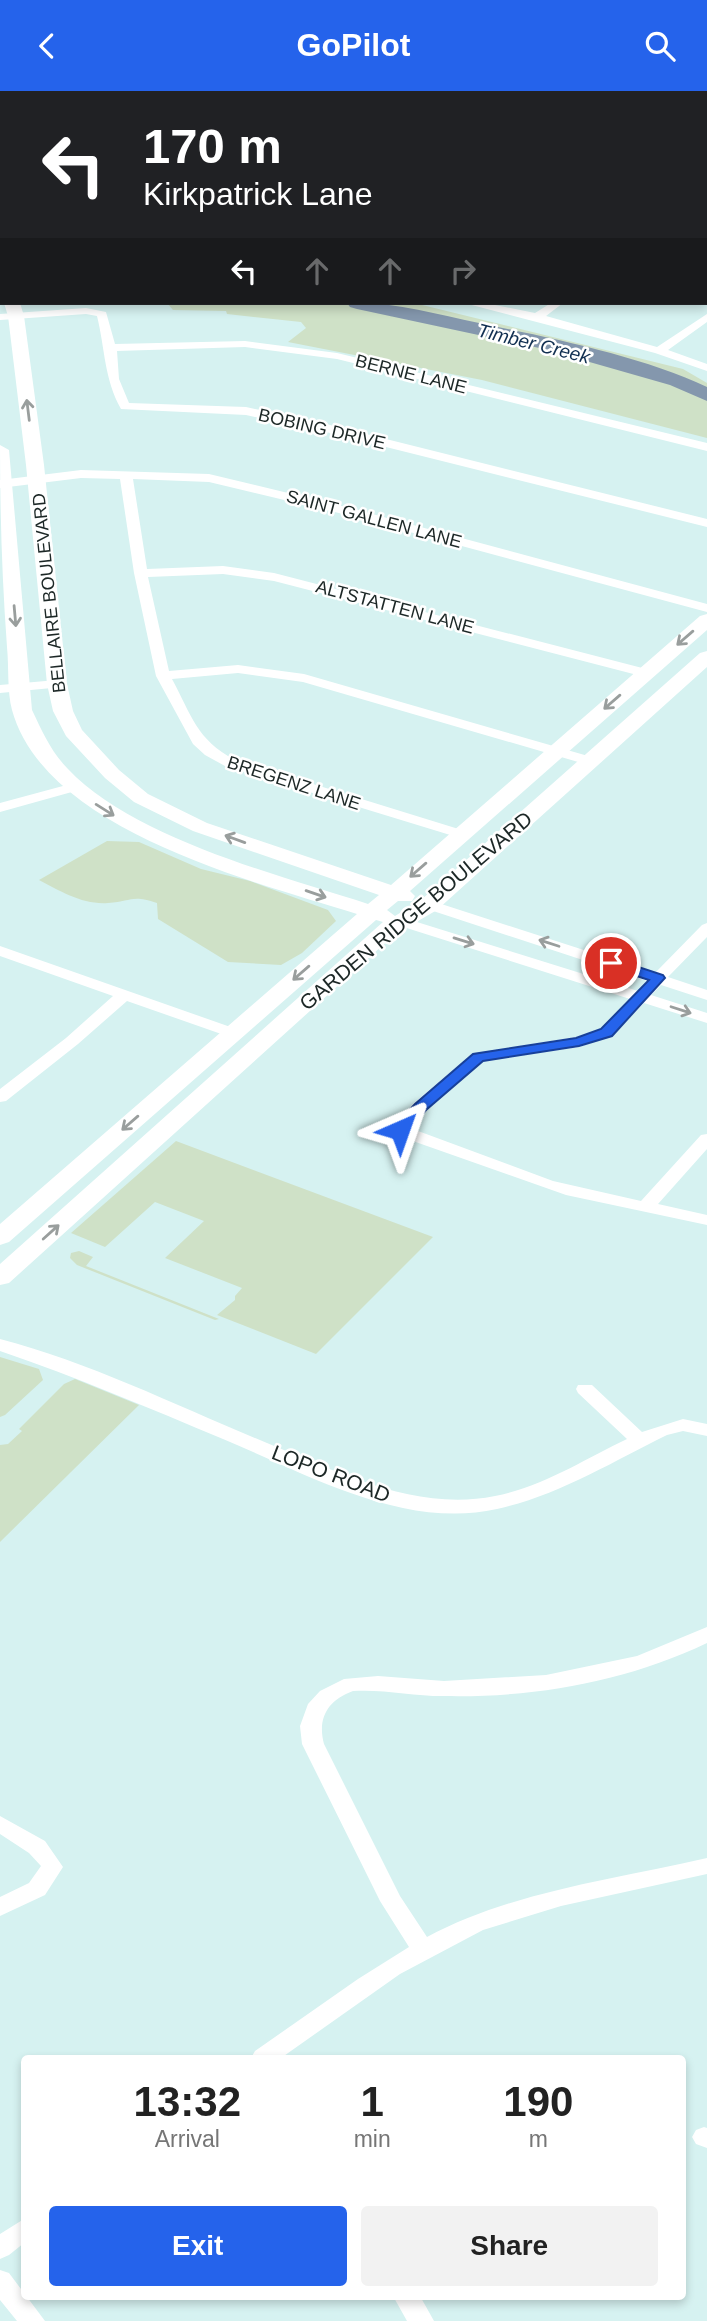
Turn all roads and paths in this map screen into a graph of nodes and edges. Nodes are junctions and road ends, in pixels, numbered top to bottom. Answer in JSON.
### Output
{"nodes":[{"id":1,"x":480,"y":305,"type":"edge"},
{"id":2,"x":555,"y":305,"type":"edge"},
{"id":3,"x":10,"y":312,"type":"edge"},
{"id":4,"x":537,"y":317,"type":"junction"},
{"id":5,"x":707,"y":317,"type":"edge"},
{"id":6,"x":109,"y":348,"type":"junction"},
{"id":7,"x":659,"y":351,"type":"junction"},
{"id":8,"x":707,"y":369,"type":"edge"},
{"id":9,"x":707,"y":447,"type":"edge"},
{"id":10,"x":0,"y":450,"type":"edge"},
{"id":11,"x":126,"y":476,"type":"junction"},
{"id":12,"x":36,"y":477,"type":"junction"},
{"id":13,"x":2,"y":480,"type":"edge"},
{"id":14,"x":707,"y":523,"type":"edge"},
{"id":15,"x":141,"y":573,"type":"junction"},
{"id":16,"x":707,"y":608,"type":"edge"},
{"id":17,"x":707,"y":620,"type":"edge"},
{"id":18,"x":707,"y":657,"type":"edge"},
{"id":19,"x":645,"y":673,"type":"junction"},
{"id":20,"x":163,"y":676,"type":"junction"},
{"id":21,"x":57,"y":684,"type":"junction"},
{"id":22,"x":21,"y":688,"type":"junction"},
{"id":23,"x":0,"y":689,"type":"edge"},
{"id":24,"x":555,"y":751,"type":"junction"},
{"id":25,"x":590,"y":761,"type":"junction"},
{"id":26,"x":74,"y":787,"type":"junction"},
{"id":27,"x":0,"y":809,"type":"edge"},
{"id":28,"x":460,"y":834,"type":"junction"},
{"id":29,"x":393,"y":892,"type":"junction"},
{"id":30,"x":429,"y":905,"type":"junction"},
{"id":31,"x":370,"y":912,"type":"junction"},
{"id":32,"x":399,"y":921,"type":"junction"},
{"id":33,"x":707,"y":928,"type":"edge"},
{"id":34,"x":0,"y":951,"type":"edge"},
{"id":35,"x":658,"y":978,"type":"junction"},
{"id":36,"x":124,"y":995,"type":"junction"},
{"id":37,"x":707,"y":995,"type":"edge"},
{"id":38,"x":640,"y":997,"type":"junction"},
{"id":39,"x":707,"y":1018,"type":"edge"},
{"id":40,"x":233,"y":1033,"type":"junction"},
{"id":41,"x":4,"y":1090,"type":"edge"},
{"id":42,"x":189,"y":1110,"type":"junction"},
{"id":43,"x":707,"y":1139,"type":"edge"},
{"id":44,"x":647,"y":1205,"type":"junction"},
{"id":45,"x":707,"y":1220,"type":"edge"},
{"id":46,"x":0,"y":1237,"type":"edge"},
{"id":47,"x":0,"y":1277,"type":"edge"},
{"id":48,"x":0,"y":1345,"type":"edge"},
{"id":49,"x":585,"y":1389,"type":"dead end"},
{"id":50,"x":707,"y":1430,"type":"edge"},
{"id":51,"x":640,"y":1441,"type":"junction"},
{"id":52,"x":707,"y":1634,"type":"edge"},
{"id":53,"x":0,"y":1824,"type":"edge"},
{"id":54,"x":707,"y":1866,"type":"edge"},
{"id":55,"x":0,"y":1907,"type":"edge"},
{"id":56,"x":423,"y":1950,"type":"junction"},
{"id":57,"x":267,"y":2055,"type":"edge"},
{"id":58,"x":21,"y":2231,"type":"edge"},
{"id":59,"x":0,"y":2248,"type":"edge"},
{"id":60,"x":0,"y":2281,"type":"edge"},
{"id":61,"x":409,"y":2300,"type":"edge"},
{"id":62,"x":32,"y":2321,"type":"edge"},
{"id":63,"x":421,"y":2321,"type":"edge"}],
"edges":[{"from":1,"to":4,"type":"street"},
{"from":2,"to":4,"type":"street"},
{"from":3,"to":6,"type":"street","name":"BOBING DRIVE"},
{"from":12,"to":3,"type":"main road","name":"BELLAIRE BOULEVARD","one_way":true},
{"from":4,"to":7,"type":"street"},
{"from":5,"to":7,"type":"street"},
{"from":6,"to":9,"type":"street","name":"BERNE LANE"},
{"from":6,"to":14,"type":"street","name":"BOBING DRIVE"},
{"from":7,"to":8,"type":"street"},
{"from":10,"to":13,"type":"main road","name":"BELLAIRE BOULEVARD"},
{"from":11,"to":12,"type":"street","name":"SAINT GALLEN LANE"},
{"from":11,"to":15,"type":"street","name":"BREGENZ LANE"},
{"from":11,"to":16,"type":"street","name":"SAINT GALLEN LANE"},
{"from":12,"to":13,"type":"street","name":"SAINT GALLEN LANE"},
{"from":12,"to":21,"type":"main road","name":"BELLAIRE BOULEVARD"},
{"from":13,"to":22,"type":"main road","name":"BELLAIRE BOULEVARD","one_way":true},
{"from":15,"to":19,"type":"street","name":"ALTSTATTEN LANE"},
{"from":15,"to":20,"type":"street","name":"BREGENZ LANE"},
{"from":17,"to":19,"type":"main road","name":"GARDEN RIDGE BOULEVARD","one_way":true},
{"from":18,"to":25,"type":"main road","name":"GARDEN RIDGE BOULEVARD"},
{"from":19,"to":24,"type":"main road","name":"GARDEN RIDGE BOULEVARD","one_way":true},
{"from":20,"to":24,"type":"street"},
{"from":20,"to":28,"type":"street","name":"BREGENZ LANE"},
{"from":21,"to":22,"type":"street"},
{"from":29,"to":21,"type":"main road","name":"BELLAIRE BOULEVARD","one_way":true},
{"from":22,"to":23,"type":"street"},
{"from":22,"to":26,"type":"main road","name":"BELLAIRE BOULEVARD"},
{"from":24,"to":25,"type":"street"},
{"from":24,"to":28,"type":"main road","name":"GARDEN RIDGE BOULEVARD"},
{"from":25,"to":30,"type":"main road","name":"GARDEN RIDGE BOULEVARD"},
{"from":26,"to":27,"type":"street"},
{"from":26,"to":31,"type":"main road","name":"BELLAIRE BOULEVARD","one_way":true},
{"from":28,"to":29,"type":"main road","name":"GARDEN RIDGE BOULEVARD","one_way":true},
{"from":29,"to":30,"type":"main road","name":"BELLAIRE BOULEVARD"},
{"from":29,"to":31,"type":"main road","name":"GARDEN RIDGE BOULEVARD"},
{"from":30,"to":32,"type":"main road","name":"GARDEN RIDGE BOULEVARD"},
{"from":35,"to":30,"type":"street","one_way":true},
{"from":31,"to":32,"type":"main road","name":"BELLAIRE BOULEVARD"},
{"from":31,"to":40,"type":"main road","name":"GARDEN RIDGE BOULEVARD","one_way":true},
{"from":32,"to":38,"type":"street","one_way":true},
{"from":32,"to":42,"type":"main road","name":"GARDEN RIDGE BOULEVARD"},
{"from":33,"to":35,"type":"street"},
{"from":34,"to":36,"type":"street"},
{"from":35,"to":37,"type":"street"},
{"from":35,"to":38,"type":"street"},
{"from":36,"to":40,"type":"street"},
{"from":36,"to":41,"type":"street"},
{"from":38,"to":39,"type":"street","one_way":true},
{"from":38,"to":44,"type":"street"},
{"from":40,"to":42,"type":"main road"},
{"from":40,"to":46,"type":"main road","name":"GARDEN RIDGE BOULEVARD","one_way":true},
{"from":47,"to":42,"type":"main road","name":"GARDEN RIDGE BOULEVARD","one_way":true},
{"from":43,"to":44,"type":"street"},
{"from":44,"to":45,"type":"street"},
{"from":48,"to":51,"type":"street","name":"LOPO ROAD"},
{"from":49,"to":51,"type":"street"},
{"from":50,"to":51,"type":"street","name":"LOPO ROAD"},
{"from":52,"to":56,"type":"street"},
{"from":53,"to":55,"type":"street"},
{"from":54,"to":56,"type":"street"},
{"from":56,"to":57,"type":"street"},
{"from":58,"to":59,"type":"street"},
{"from":60,"to":62,"type":"street"},
{"from":61,"to":63,"type":"street"}]}
